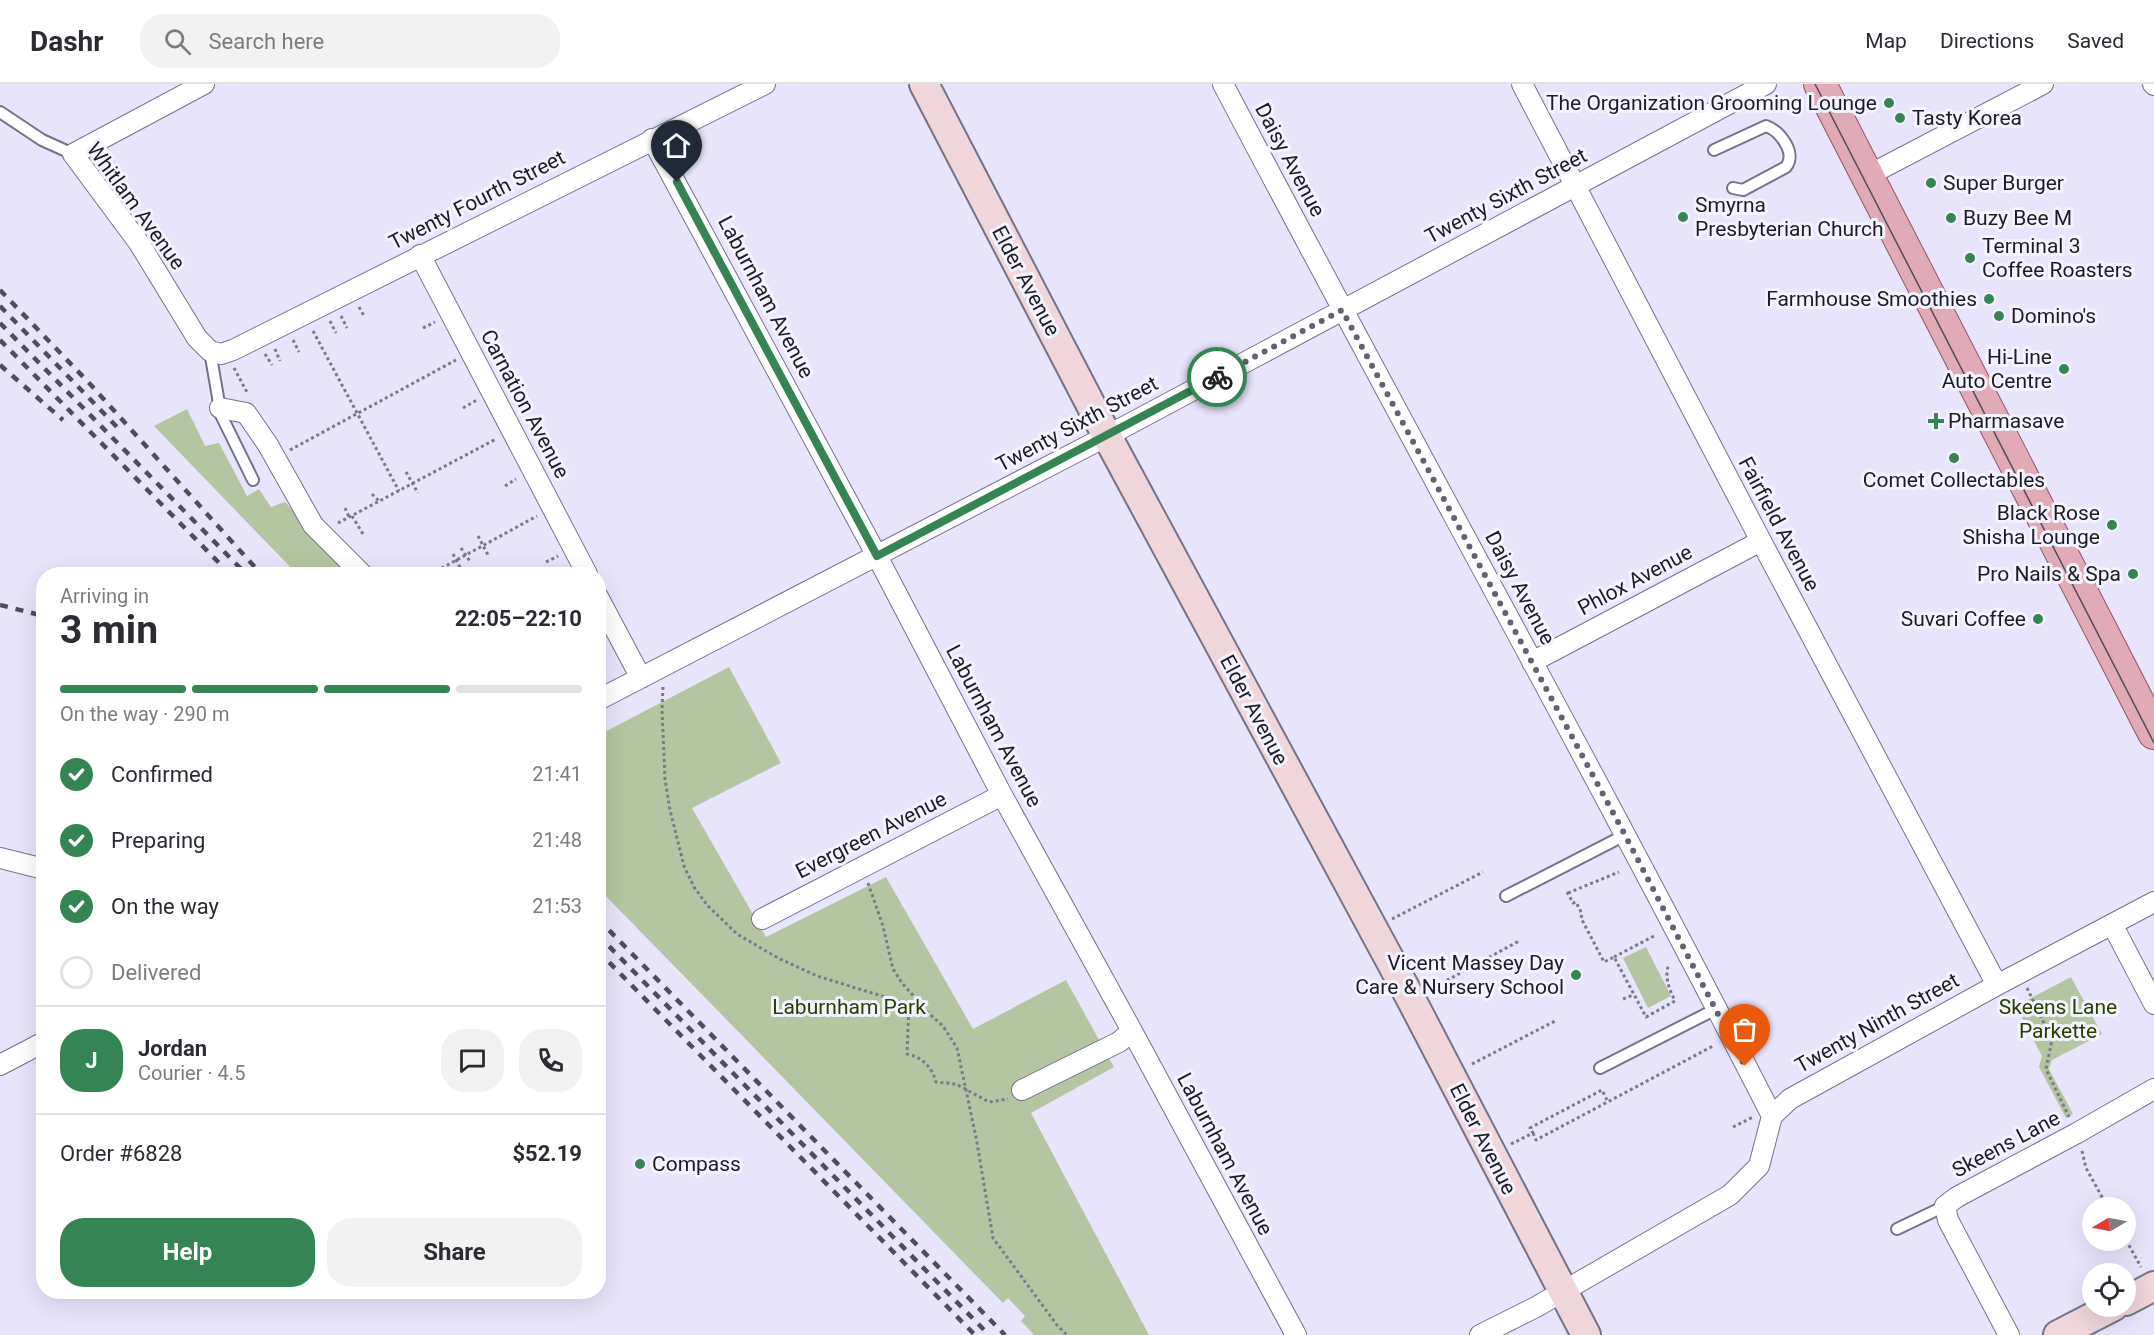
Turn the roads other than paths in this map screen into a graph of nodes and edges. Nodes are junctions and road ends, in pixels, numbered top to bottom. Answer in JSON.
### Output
{"nodes":[{"id":1,"x":204,"y":84,"type":"edge"},
{"id":2,"x":765,"y":84,"type":"edge"},
{"id":3,"x":924,"y":84,"type":"edge"},
{"id":4,"x":1223,"y":84,"type":"edge"},
{"id":5,"x":1522,"y":84,"type":"edge"},
{"id":6,"x":1766,"y":84,"type":"edge"},
{"id":7,"x":1820,"y":84,"type":"edge"},
{"id":8,"x":2043,"y":84,"type":"edge"},
{"id":9,"x":0,"y":112,"type":"edge"},
{"id":10,"x":652,"y":139,"type":"junction"},
{"id":11,"x":1714,"y":150,"type":"dead end"},
{"id":12,"x":74,"y":154,"type":"junction"},
{"id":13,"x":1868,"y":176,"type":"junction"},
{"id":14,"x":1575,"y":186,"type":"junction"},
{"id":15,"x":1733,"y":188,"type":"dead end"},
{"id":16,"x":420,"y":255,"type":"junction"},
{"id":17,"x":1342,"y":310,"type":"junction"},
{"id":18,"x":210,"y":351,"type":"junction"},
{"id":19,"x":220,"y":408,"type":"junction"},
{"id":20,"x":1107,"y":436,"type":"junction"},
{"id":21,"x":254,"y":480,"type":"dead end"},
{"id":22,"x":1761,"y":541,"type":"junction"},
{"id":23,"x":877,"y":556,"type":"junction"},
{"id":24,"x":355,"y":567,"type":"edge"},
{"id":25,"x":583,"y":567,"type":"edge"},
{"id":26,"x":606,"y":612,"type":"edge"},
{"id":27,"x":1532,"y":662,"type":"junction"},
{"id":28,"x":641,"y":678,"type":"junction"},
{"id":29,"x":606,"y":696,"type":"edge"},
{"id":30,"x":2153,"y":730,"type":"edge"},
{"id":31,"x":1002,"y":795,"type":"junction"},
{"id":32,"x":1625,"y":835,"type":"junction"},
{"id":33,"x":0,"y":858,"type":"edge"},
{"id":34,"x":36,"y":867,"type":"edge"},
{"id":35,"x":1506,"y":896,"type":"dead end"},
{"id":36,"x":2154,"y":902,"type":"edge"},
{"id":37,"x":762,"y":919,"type":"dead end"},
{"id":38,"x":2112,"y":924,"type":"junction"},
{"id":39,"x":1997,"y":985,"type":"junction"},
{"id":40,"x":2154,"y":1004,"type":"edge"},
{"id":41,"x":1716,"y":1009,"type":"junction"},
{"id":42,"x":1132,"y":1031,"type":"junction"},
{"id":43,"x":36,"y":1046,"type":"edge"},
{"id":44,"x":0,"y":1065,"type":"edge"},
{"id":45,"x":1600,"y":1068,"type":"dead end"},
{"id":46,"x":2154,"y":1089,"type":"edge"},
{"id":47,"x":1022,"y":1090,"type":"road end"},
{"id":48,"x":1762,"y":1117,"type":"junction"},
{"id":49,"x":1945,"y":1206,"type":"junction"},
{"id":50,"x":1898,"y":1229,"type":"dead end"},
{"id":51,"x":2153,"y":1287,"type":"edge"},
{"id":52,"x":1562,"y":1292,"type":"junction"},
{"id":53,"x":2136,"y":1296,"type":"edge"},
{"id":54,"x":2093,"y":1317,"type":"edge"},
{"id":55,"x":1296,"y":1335,"type":"edge"},
{"id":56,"x":1480,"y":1335,"type":"edge"},
{"id":57,"x":1586,"y":1335,"type":"edge"},
{"id":58,"x":2009,"y":1335,"type":"edge"},
{"id":59,"x":2058,"y":1335,"type":"edge"}],
"edges":[{"from":1,"to":12,"type":"street"},
{"from":2,"to":10,"type":"street","name":"Twenty Fourth Street"},
{"from":3,"to":20,"type":"street","name":"Elder Avenue"},
{"from":4,"to":17,"type":"street","name":"Daisy Avenue"},
{"from":5,"to":14,"type":"street","name":"Fairfield Avenue"},
{"from":6,"to":14,"type":"street","name":"Twenty Sixth Street"},
{"from":7,"to":13,"type":"main road"},
{"from":8,"to":13,"type":"street"},
{"from":9,"to":12,"type":"lane","name":"Whitlam Avenue"},
{"from":10,"to":16,"type":"street","name":"Twenty Fourth Street"},
{"from":10,"to":23,"type":"street","name":"Laburnham Avenue"},
{"from":11,"to":15,"type":"lane"},
{"from":12,"to":18,"type":"street","name":"Whitlam Avenue"},
{"from":13,"to":30,"type":"main road"},
{"from":14,"to":17,"type":"street","name":"Twenty Sixth Street"},
{"from":14,"to":22,"type":"street","name":"Fairfield Avenue"},
{"from":16,"to":18,"type":"street","name":"Twenty Fourth Street"},
{"from":16,"to":25,"type":"street","name":"Carnation Avenue"},
{"from":17,"to":20,"type":"street","name":"Twenty Sixth Street"},
{"from":17,"to":27,"type":"street","name":"Daisy Avenue"},
{"from":18,"to":19,"type":"lane"},
{"from":19,"to":21,"type":"lane"},
{"from":19,"to":24,"type":"street"},
{"from":20,"to":23,"type":"street","name":"Twenty Sixth Street"},
{"from":20,"to":52,"type":"street","name":"Elder Avenue"},
{"from":22,"to":27,"type":"street","name":"Phlox Avenue"},
{"from":22,"to":39,"type":"street","name":"Fairfield Avenue"},
{"from":23,"to":28,"type":"street","name":"Twenty Sixth Street"},
{"from":23,"to":31,"type":"street","name":"Laburnham Avenue"},
{"from":26,"to":28,"type":"street"},
{"from":27,"to":32,"type":"street","name":"Daisy Avenue"},
{"from":28,"to":29,"type":"street","name":"Twenty Sixth Street"},
{"from":31,"to":37,"type":"street","name":"Evergreen Avenue"},
{"from":31,"to":42,"type":"street","name":"Laburnham Avenue"},
{"from":32,"to":35,"type":"lane"},
{"from":32,"to":41,"type":"street","name":"Daisy Avenue"},
{"from":33,"to":34,"type":"street"},
{"from":36,"to":38,"type":"street","name":"Twenty Ninth Street"},
{"from":38,"to":39,"type":"street","name":"Twenty Ninth Street"},
{"from":38,"to":40,"type":"street"},
{"from":39,"to":48,"type":"street","name":"Twenty Ninth Street"},
{"from":41,"to":45,"type":"lane"},
{"from":41,"to":48,"type":"street","name":"Daisy Avenue"},
{"from":42,"to":47,"type":"street"},
{"from":42,"to":55,"type":"street","name":"Laburnham Avenue"},
{"from":43,"to":44,"type":"street"},
{"from":46,"to":49,"type":"street","name":"Skeens Lane"},
{"from":48,"to":52,"type":"street"},
{"from":49,"to":50,"type":"lane"},
{"from":49,"to":58,"type":"street","name":"Skeens Lane"},
{"from":51,"to":53,"type":"street"},
{"from":52,"to":56,"type":"street"},
{"from":52,"to":57,"type":"street","name":"Elder Avenue"},
{"from":54,"to":59,"type":"street"}]}
